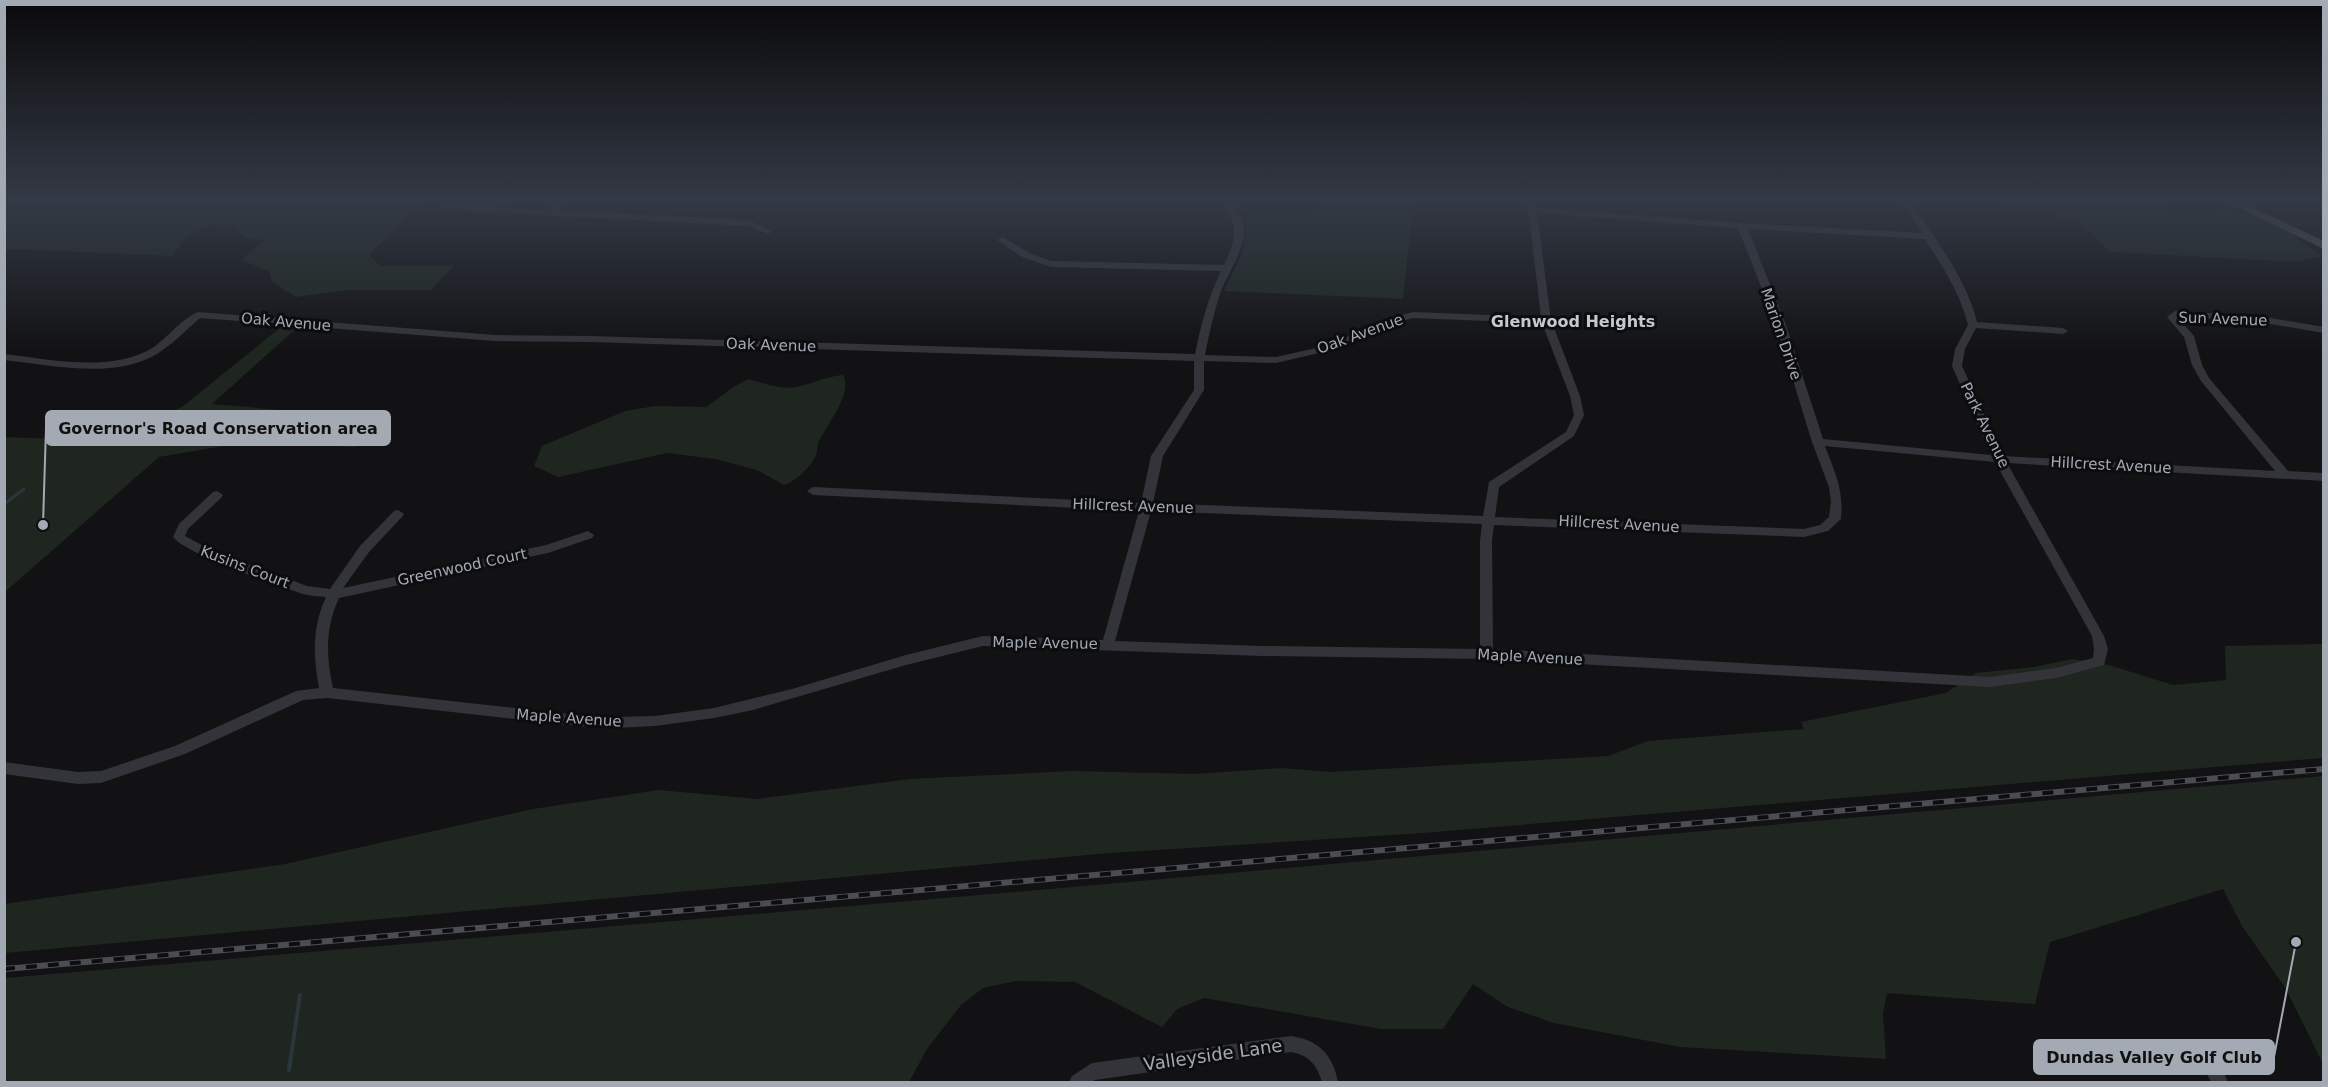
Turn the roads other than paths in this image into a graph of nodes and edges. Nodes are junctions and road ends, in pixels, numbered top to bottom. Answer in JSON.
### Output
{"nodes":[{"id":1,"x":1017,"y":250,"type":"edge"},
{"id":2,"x":1235,"y":250,"type":"edge"},
{"id":3,"x":1537,"y":250,"type":"edge"},
{"id":4,"x":1751,"y":250,"type":"edge"},
{"id":5,"x":1936,"y":250,"type":"edge"},
{"id":6,"x":1226,"y":268,"type":"junction"},
{"id":7,"x":1546,"y":320,"type":"junction"},
{"id":8,"x":1973,"y":325,"type":"junction"},
{"id":9,"x":2324,"y":330,"type":"edge"},
{"id":10,"x":2063,"y":331,"type":"dead end"},
{"id":11,"x":4,"y":357,"type":"edge"},
{"id":12,"x":1199,"y":358,"type":"junction"},
{"id":13,"x":1818,"y":442,"type":"junction"},
{"id":14,"x":2000,"y":459,"type":"junction"},
{"id":15,"x":2283,"y":473,"type":"junction"},
{"id":16,"x":2324,"y":477,"type":"edge"},
{"id":17,"x":813,"y":491,"type":"dead end"},
{"id":18,"x":217,"y":495,"type":"dead end"},
{"id":19,"x":1146,"y":507,"type":"junction"},
{"id":20,"x":398,"y":514,"type":"dead end"},
{"id":21,"x":1488,"y":519,"type":"junction"},
{"id":22,"x":588,"y":535,"type":"dead end"},
{"id":23,"x":334,"y":594,"type":"junction"},
{"id":24,"x":1108,"y":644,"type":"junction"},
{"id":25,"x":2101,"y":650,"type":"joint"},
{"id":26,"x":1487,"y":654,"type":"junction"},
{"id":27,"x":327,"y":693,"type":"junction"},
{"id":28,"x":4,"y":768,"type":"edge"},
{"id":29,"x":2211,"y":1065,"type":"dead end"},
{"id":30,"x":1078,"y":1083,"type":"edge"},
{"id":31,"x":1330,"y":1083,"type":"edge"},
{"id":32,"x":2220,"y":1083,"type":"edge"}],
"edges":[{"from":1,"to":6,"type":"street"},
{"from":2,"to":6,"type":"street"},
{"from":3,"to":7,"type":"street"},
{"from":4,"to":13,"type":"street","name":"Marion Drive"},
{"from":5,"to":8,"type":"street"},
{"from":6,"to":12,"type":"street"},
{"from":7,"to":12,"type":"street","name":"Oak Avenue"},
{"from":7,"to":21,"type":"street"},
{"from":8,"to":10,"type":"street"},
{"from":8,"to":14,"type":"street","name":"Park Avenue"},
{"from":9,"to":15,"type":"street","name":"Sun Avenue"},
{"from":11,"to":12,"type":"street","name":"Oak Avenue"},
{"from":12,"to":19,"type":"street"},
{"from":13,"to":14,"type":"street","name":"Hillcrest Avenue"},
{"from":13,"to":21,"type":"street","name":"Hillcrest Avenue"},
{"from":14,"to":15,"type":"street","name":"Hillcrest Avenue"},
{"from":14,"to":25,"type":"street","name":"Park Avenue"},
{"from":15,"to":16,"type":"street","name":"Hillcrest Avenue"},
{"from":17,"to":19,"type":"street","name":"Hillcrest Avenue"},
{"from":18,"to":23,"type":"street","name":"Kusins Court"},
{"from":19,"to":21,"type":"street","name":"Hillcrest Avenue"},
{"from":19,"to":24,"type":"street"},
{"from":20,"to":23,"type":"street"},
{"from":21,"to":26,"type":"street"},
{"from":22,"to":23,"type":"street","name":"Greenwood Court"},
{"from":23,"to":27,"type":"street"},
{"from":24,"to":26,"type":"street","name":"Maple Avenue"},
{"from":24,"to":27,"type":"street","name":"Maple Avenue"},
{"from":25,"to":26,"type":"street","name":"Maple Avenue"},
{"from":27,"to":28,"type":"street","name":"Maple Avenue"},
{"from":29,"to":32,"type":"street"},
{"from":30,"to":31,"type":"street","name":"Valleyside Lane"}]}
